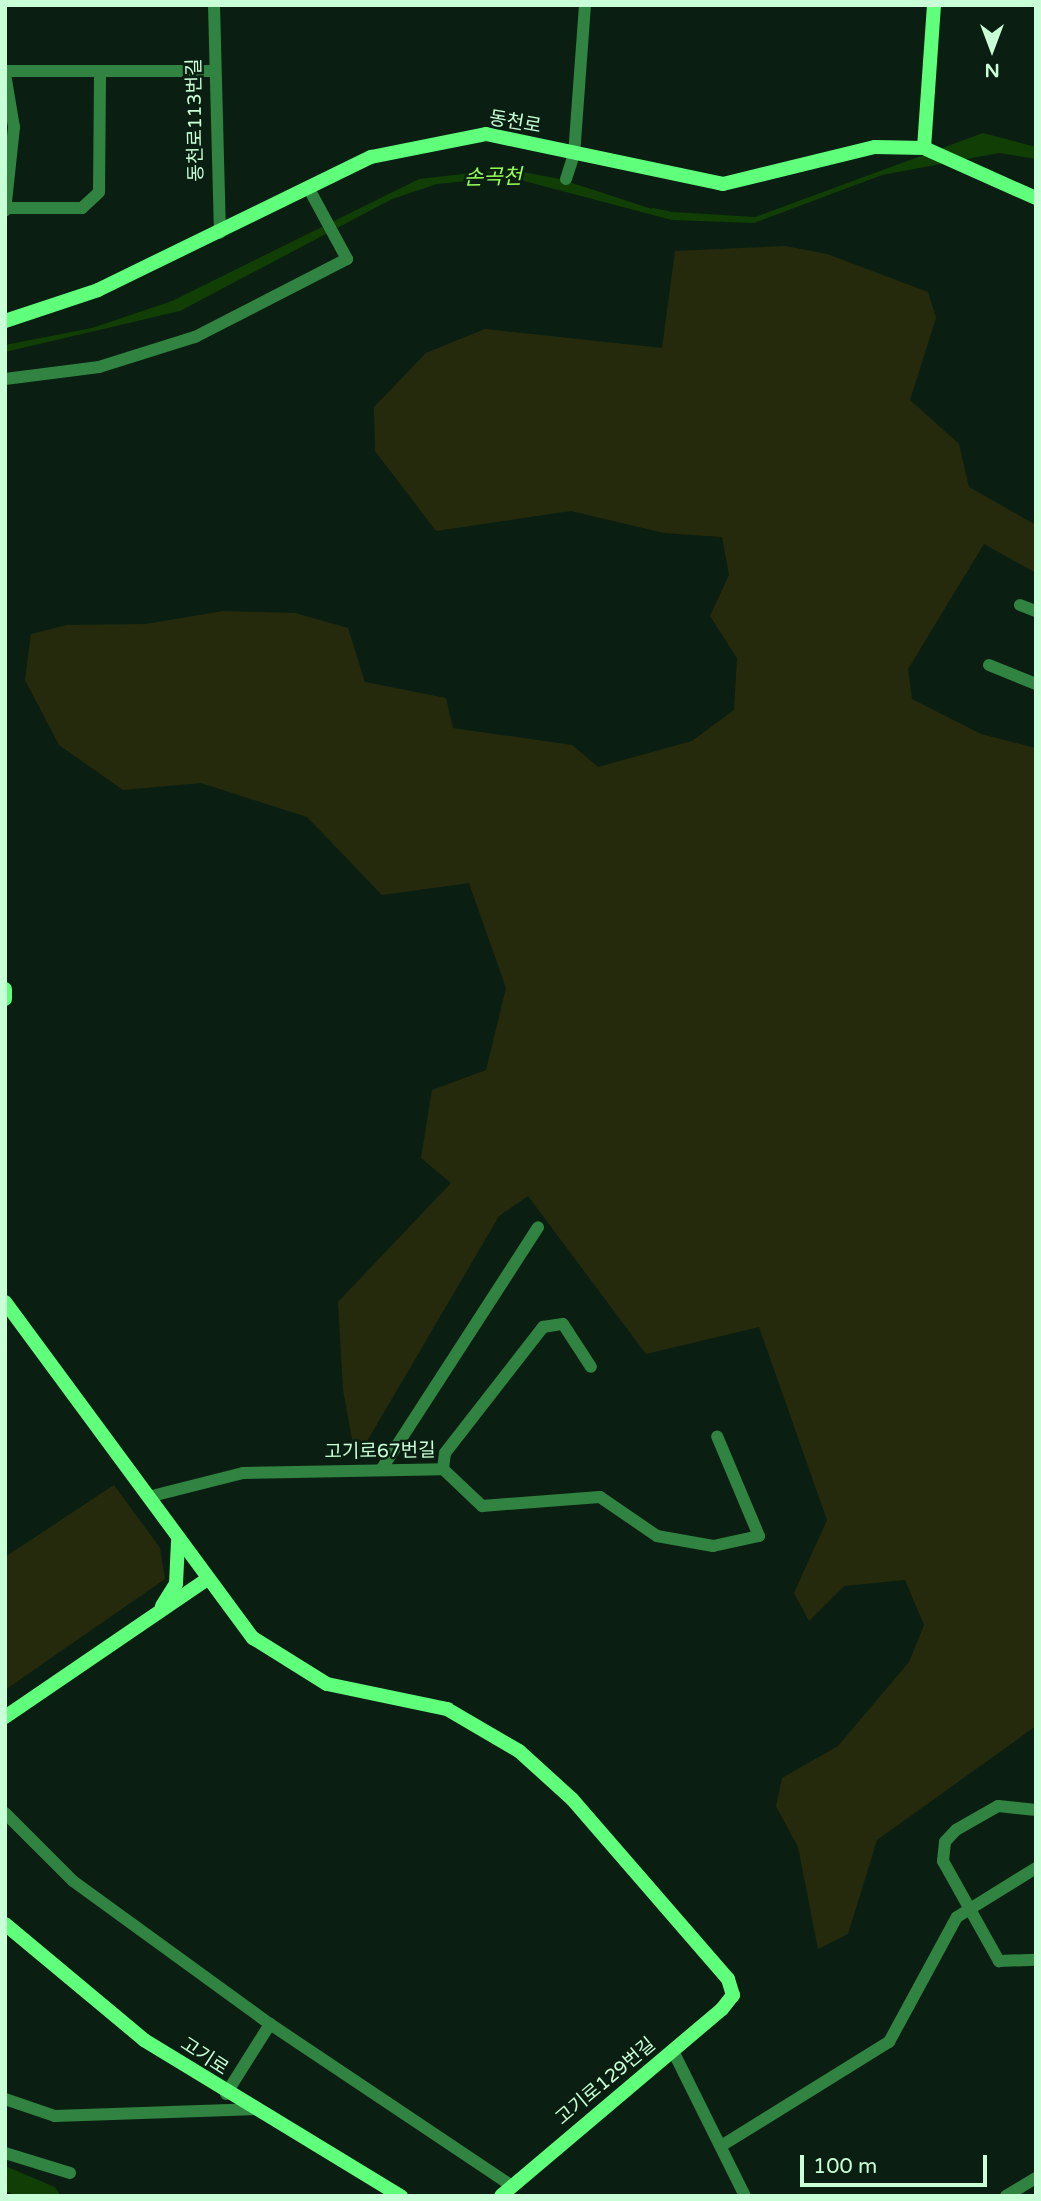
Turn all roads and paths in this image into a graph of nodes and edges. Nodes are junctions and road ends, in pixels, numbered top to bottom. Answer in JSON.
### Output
{"nodes":[{"id":1,"x":214,"y":5,"type":"edge"},
{"id":2,"x":584,"y":5,"type":"edge"},
{"id":3,"x":934,"y":5,"type":"edge"},
{"id":4,"x":214,"y":71,"type":"junction"},
{"id":5,"x":5,"y":72,"type":"edge"},
{"id":6,"x":100,"y":72,"type":"junction"},
{"id":7,"x":924,"y":148,"type":"junction"},
{"id":8,"x":574,"y":155,"type":"junction"},
{"id":9,"x":566,"y":179,"type":"dead end"},
{"id":10,"x":309,"y":189,"type":"junction"},
{"id":11,"x":1036,"y":198,"type":"edge"},
{"id":12,"x":6,"y":209,"type":"edge"},
{"id":13,"x":220,"y":233,"type":"junction"},
{"id":14,"x":5,"y":312,"type":"edge"},
{"id":15,"x":30,"y":315,"type":"junction"},
{"id":16,"x":5,"y":321,"type":"edge"},
{"id":17,"x":5,"y":379,"type":"edge"},
{"id":18,"x":1020,"y":605,"type":"dead end"},
{"id":19,"x":1036,"y":611,"type":"edge"},
{"id":20,"x":989,"y":665,"type":"dead end"},
{"id":21,"x":1036,"y":684,"type":"edge"},
{"id":22,"x":5,"y":989,"type":"edge"},
{"id":23,"x":5,"y":999,"type":"edge"},
{"id":24,"x":538,"y":1227,"type":"dead end"},
{"id":25,"x":5,"y":1302,"type":"edge"},
{"id":26,"x":591,"y":1367,"type":"dead end"},
{"id":27,"x":717,"y":1436,"type":"dead end"},
{"id":28,"x":443,"y":1469,"type":"junction"},
{"id":29,"x":381,"y":1470,"type":"junction"},
{"id":30,"x":148,"y":1497,"type":"junction"},
{"id":31,"x":178,"y":1541,"type":"junction"},
{"id":32,"x":206,"y":1579,"type":"junction"},
{"id":33,"x":158,"y":1612,"type":"junction"},
{"id":34,"x":5,"y":1717,"type":"edge"},
{"id":35,"x":1036,"y":1810,"type":"edge"},
{"id":36,"x":5,"y":1814,"type":"edge"},
{"id":37,"x":1036,"y":1868,"type":"edge"},
{"id":38,"x":968,"y":1909,"type":"junction"},
{"id":39,"x":5,"y":1924,"type":"edge"},
{"id":40,"x":1036,"y":1960,"type":"edge"},
{"id":41,"x":270,"y":2024,"type":"junction"},
{"id":42,"x":673,"y":2051,"type":"junction"},
{"id":43,"x":226,"y":2094,"type":"junction"},
{"id":44,"x":5,"y":2099,"type":"edge"},
{"id":45,"x":251,"y":2109,"type":"junction"},
{"id":46,"x":721,"y":2146,"type":"junction"},
{"id":47,"x":5,"y":2153,"type":"edge"},
{"id":48,"x":70,"y":2173,"type":"dead end"},
{"id":49,"x":1036,"y":2178,"type":"edge"},
{"id":50,"x":506,"y":2191,"type":"edge"},
{"id":51,"x":401,"y":2196,"type":"edge"},
{"id":52,"x":745,"y":2196,"type":"edge"},
{"id":53,"x":1006,"y":2196,"type":"edge"}],
"edges":[{"from":1,"to":4,"type":"street","name":"동천로113번길"},
{"from":2,"to":8,"type":"street"},
{"from":3,"to":7,"type":"street"},
{"from":4,"to":6,"type":"street"},
{"from":4,"to":13,"type":"street","name":"동천로113번길"},
{"from":5,"to":6,"type":"street"},
{"from":5,"to":12,"type":"street"},
{"from":6,"to":12,"type":"street"},
{"from":7,"to":8,"type":"street","name":"동천로"},
{"from":7,"to":11,"type":"street","name":"동천로"},
{"from":8,"to":9,"type":"street"},
{"from":8,"to":10,"type":"street","name":"동천로"},
{"from":10,"to":13,"type":"street","name":"동천로"},
{"from":10,"to":17,"type":"street"},
{"from":13,"to":15,"type":"street","name":"동천로"},
{"from":14,"to":15,"type":"street"},
{"from":15,"to":16,"type":"street","name":"동천로"},
{"from":18,"to":19,"type":"street"},
{"from":20,"to":21,"type":"street"},
{"from":22,"to":23,"type":"street"},
{"from":24,"to":29,"type":"street"},
{"from":25,"to":30,"type":"street"},
{"from":26,"to":28,"type":"street"},
{"from":27,"to":28,"type":"street","name":"고기로67번길"},
{"from":28,"to":29,"type":"street","name":"고기로67번길"},
{"from":29,"to":30,"type":"street","name":"고기로67번길"},
{"from":30,"to":31,"type":"street"},
{"from":31,"to":32,"type":"street"},
{"from":31,"to":33,"type":"street"},
{"from":32,"to":33,"type":"street"},
{"from":32,"to":42,"type":"street","name":"고기로129번길"},
{"from":33,"to":34,"type":"street"},
{"from":35,"to":38,"type":"street"},
{"from":36,"to":41,"type":"street"},
{"from":37,"to":38,"type":"street"},
{"from":38,"to":40,"type":"street"},
{"from":38,"to":46,"type":"street"},
{"from":39,"to":43,"type":"street","name":"고기로"},
{"from":41,"to":43,"type":"street"},
{"from":41,"to":50,"type":"street"},
{"from":42,"to":46,"type":"street"},
{"from":42,"to":50,"type":"street","name":"고기로129번길"},
{"from":43,"to":45,"type":"street","name":"고기로"},
{"from":44,"to":45,"type":"street"},
{"from":45,"to":51,"type":"street","name":"고기로"},
{"from":46,"to":52,"type":"street"},
{"from":47,"to":48,"type":"street"},
{"from":49,"to":53,"type":"street"}]}
